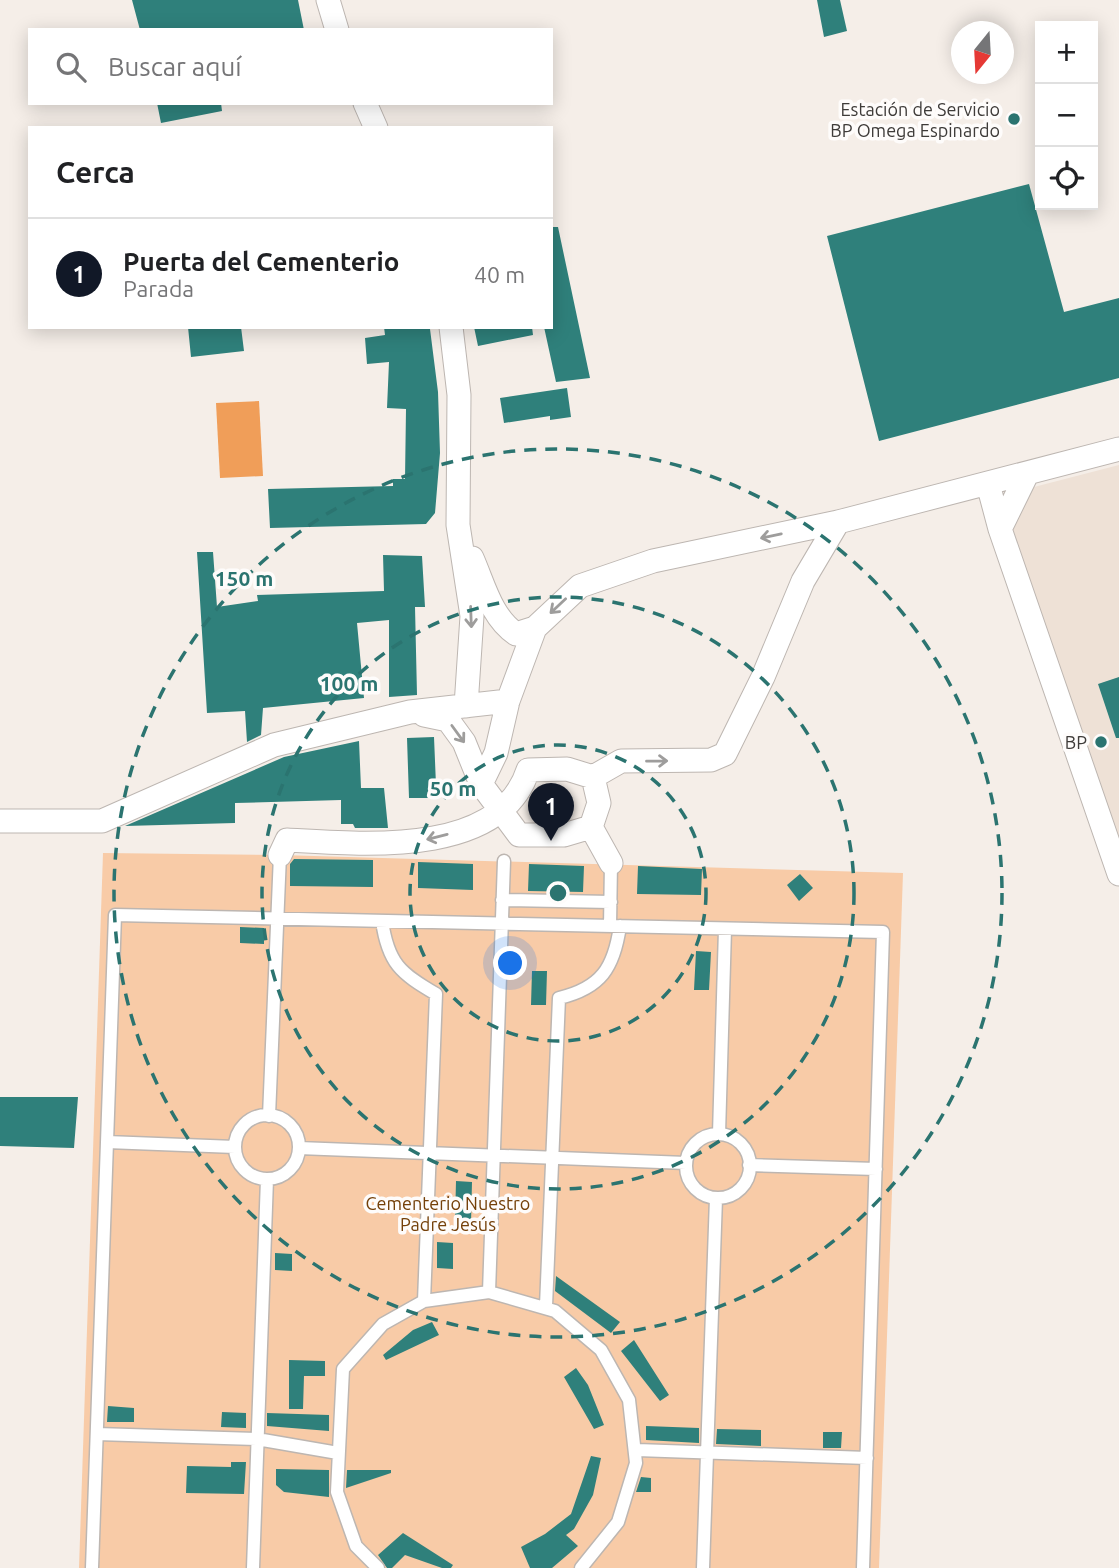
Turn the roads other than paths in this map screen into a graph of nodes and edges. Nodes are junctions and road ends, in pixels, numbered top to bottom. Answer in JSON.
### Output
{"nodes":[{"id":1,"x":328,"y":0,"type":"edge"},
{"id":2,"x":336,"y":28,"type":"edge"},
{"id":3,"x":366,"y":105,"type":"edge"},
{"id":4,"x":375,"y":126,"type":"edge"},
{"id":5,"x":451,"y":329,"type":"edge"},
{"id":6,"x":1119,"y":449,"type":"edge"},
{"id":7,"x":1027,"y":474,"type":"junction"},
{"id":8,"x":988,"y":484,"type":"junction"},
{"id":9,"x":838,"y":522,"type":"junction"},
{"id":10,"x":458,"y":525,"type":"junction"},
{"id":11,"x":1000,"y":529,"type":"junction"},
{"id":12,"x":535,"y":628,"type":"junction"},
{"id":13,"x":508,"y":701,"type":"junction"},
{"id":14,"x":467,"y":705,"type":"junction"},
{"id":15,"x":410,"y":712,"type":"junction"},
{"id":16,"x":501,"y":734,"type":"junction"},
{"id":17,"x":528,"y":770,"type":"junction"},
{"id":18,"x":593,"y":777,"type":"junction"},
{"id":19,"x":481,"y":784,"type":"junction"},
{"id":20,"x":501,"y":812,"type":"junction"},
{"id":21,"x":0,"y":821,"type":"edge"},
{"id":22,"x":591,"y":827,"type":"junction"},
{"id":23,"x":280,"y":855,"type":"joint"},
{"id":24,"x":504,"y":861,"type":"dead end"},
{"id":25,"x":611,"y":863,"type":"joint"},
{"id":26,"x":1119,"y":874,"type":"edge"},
{"id":27,"x":502,"y":900,"type":"junction"},
{"id":28,"x":611,"y":902,"type":"junction"},
{"id":29,"x":277,"y":919,"type":"junction"},
{"id":30,"x":382,"y":921,"type":"junction"},
{"id":31,"x":502,"y":924,"type":"junction"},
{"id":32,"x":615,"y":926,"type":"junction"},
{"id":33,"x":725,"y":929,"type":"junction"},
{"id":34,"x":269,"y":1116,"type":"junction"},
{"id":35,"x":719,"y":1134,"type":"junction"},
{"id":36,"x":107,"y":1142,"type":"junction"},
{"id":37,"x":235,"y":1147,"type":"junction"},
{"id":38,"x":299,"y":1148,"type":"junction"},
{"id":39,"x":430,"y":1154,"type":"junction"},
{"id":40,"x":494,"y":1156,"type":"junction"},
{"id":41,"x":552,"y":1158,"type":"junction"},
{"id":42,"x":686,"y":1163,"type":"junction"},
{"id":43,"x":749,"y":1165,"type":"junction"},
{"id":44,"x":876,"y":1169,"type":"junction"},
{"id":45,"x":267,"y":1179,"type":"junction"},
{"id":46,"x":716,"y":1198,"type":"junction"},
{"id":47,"x":489,"y":1292,"type":"junction"},
{"id":48,"x":424,"y":1301,"type":"junction"},
{"id":49,"x":546,"y":1306,"type":"junction"},
{"id":50,"x":97,"y":1434,"type":"junction"},
{"id":51,"x":257,"y":1439,"type":"junction"},
{"id":52,"x":637,"y":1450,"type":"junction"},
{"id":53,"x":338,"y":1453,"type":"junction"},
{"id":54,"x":707,"y":1453,"type":"junction"},
{"id":55,"x":867,"y":1458,"type":"junction"},
{"id":56,"x":92,"y":1568,"type":"edge"},
{"id":57,"x":253,"y":1568,"type":"edge"},
{"id":58,"x":378,"y":1568,"type":"edge"},
{"id":59,"x":581,"y":1568,"type":"edge"},
{"id":60,"x":703,"y":1568,"type":"edge"},
{"id":61,"x":863,"y":1568,"type":"edge"}],
"edges":[{"from":1,"to":2,"type":"street"},
{"from":3,"to":4,"type":"street"},
{"from":5,"to":10,"type":"street"},
{"from":6,"to":7,"type":"street"},
{"from":7,"to":8,"type":"street"},
{"from":7,"to":11,"type":"street"},
{"from":8,"to":9,"type":"street"},
{"from":8,"to":11,"type":"street"},
{"from":9,"to":12,"type":"street","one_way":true},
{"from":18,"to":9,"type":"street","one_way":true},
{"from":10,"to":12,"type":"street"},
{"from":10,"to":14,"type":"street","one_way":true},
{"from":11,"to":26,"type":"street"},
{"from":12,"to":13,"type":"street"},
{"from":13,"to":14,"type":"street"},
{"from":13,"to":16,"type":"street"},
{"from":14,"to":15,"type":"street"},
{"from":15,"to":19,"type":"street","one_way":true},
{"from":15,"to":21,"type":"street"},
{"from":16,"to":17,"type":"street"},
{"from":16,"to":19,"type":"street"},
{"from":17,"to":18,"type":"street"},
{"from":17,"to":20,"type":"street"},
{"from":18,"to":22,"type":"street"},
{"from":19,"to":20,"type":"street"},
{"from":20,"to":22,"type":"street"},
{"from":20,"to":23,"type":"street","one_way":true},
{"from":22,"to":25,"type":"street"},
{"from":23,"to":29,"type":"lane"},
{"from":24,"to":27,"type":"lane"},
{"from":25,"to":28,"type":"lane"},
{"from":27,"to":28,"type":"lane"},
{"from":27,"to":31,"type":"lane"},
{"from":28,"to":32,"type":"lane"},
{"from":29,"to":30,"type":"lane"},
{"from":29,"to":34,"type":"lane"},
{"from":29,"to":36,"type":"lane"},
{"from":30,"to":31,"type":"lane"},
{"from":30,"to":39,"type":"lane"},
{"from":31,"to":32,"type":"lane"},
{"from":31,"to":40,"type":"lane"},
{"from":32,"to":33,"type":"lane"},
{"from":32,"to":41,"type":"lane"},
{"from":33,"to":35,"type":"lane"},
{"from":33,"to":44,"type":"lane"},
{"from":34,"to":37,"type":"lane"},
{"from":34,"to":38,"type":"lane"},
{"from":35,"to":42,"type":"lane"},
{"from":35,"to":43,"type":"lane"},
{"from":36,"to":37,"type":"lane"},
{"from":36,"to":50,"type":"lane"},
{"from":37,"to":45,"type":"lane"},
{"from":38,"to":39,"type":"lane"},
{"from":38,"to":45,"type":"lane"},
{"from":39,"to":40,"type":"lane"},
{"from":39,"to":48,"type":"lane"},
{"from":40,"to":41,"type":"lane"},
{"from":40,"to":47,"type":"lane"},
{"from":41,"to":42,"type":"lane"},
{"from":41,"to":49,"type":"lane"},
{"from":42,"to":46,"type":"lane"},
{"from":43,"to":44,"type":"lane"},
{"from":43,"to":46,"type":"lane"},
{"from":44,"to":55,"type":"lane"},
{"from":45,"to":51,"type":"lane"},
{"from":46,"to":54,"type":"lane"},
{"from":47,"to":48,"type":"lane"},
{"from":47,"to":49,"type":"lane"},
{"from":48,"to":53,"type":"lane"},
{"from":49,"to":52,"type":"lane"},
{"from":50,"to":51,"type":"lane"},
{"from":50,"to":56,"type":"lane"},
{"from":51,"to":53,"type":"lane"},
{"from":51,"to":57,"type":"lane"},
{"from":52,"to":54,"type":"lane"},
{"from":52,"to":59,"type":"lane"},
{"from":53,"to":58,"type":"lane"},
{"from":54,"to":55,"type":"lane"},
{"from":54,"to":60,"type":"lane"},
{"from":55,"to":61,"type":"lane"}]}
